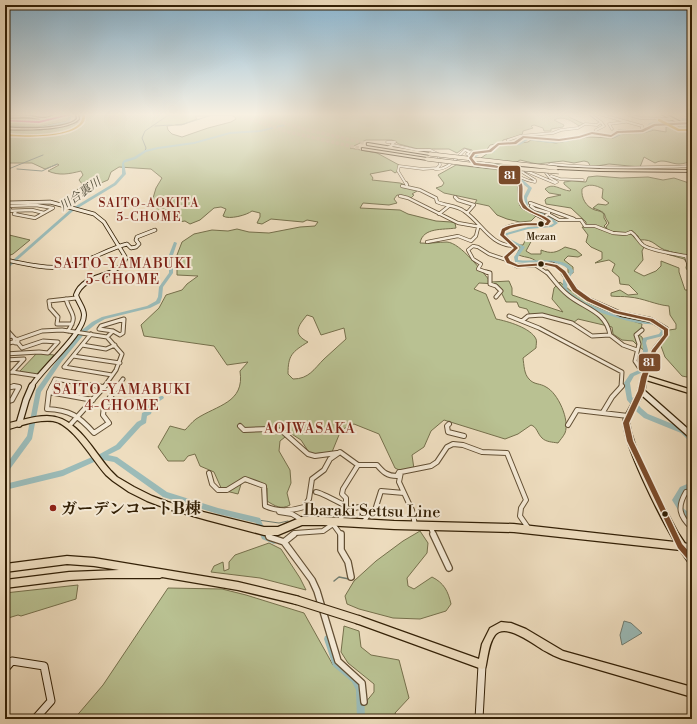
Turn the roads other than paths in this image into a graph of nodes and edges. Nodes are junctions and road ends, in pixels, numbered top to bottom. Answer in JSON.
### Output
{"nodes":[{"id":1,"x":391,"y":148,"type":"edge"},
{"id":2,"x":411,"y":148,"type":"edge"},
{"id":3,"x":491,"y":148,"type":"edge"},
{"id":4,"x":363,"y":149,"type":"tunnel mouth"},
{"id":5,"x":470,"y":156,"type":"junction"},
{"id":6,"x":434,"y":168,"type":"junction"},
{"id":7,"x":503,"y":170,"type":"junction"},
{"id":8,"x":559,"y":170,"type":"junction"},
{"id":9,"x":600,"y":170,"type":"junction"},
{"id":10,"x":692,"y":170,"type":"edge"},
{"id":11,"x":547,"y":174,"type":"junction"},
{"id":12,"x":583,"y":180,"type":"dead end"},
{"id":13,"x":407,"y":185,"type":"junction"},
{"id":14,"x":402,"y":186,"type":"dead end"},
{"id":15,"x":400,"y":196,"type":"dead end"},
{"id":16,"x":455,"y":197,"type":"dead end"},
{"id":17,"x":5,"y":203,"type":"edge"},
{"id":18,"x":14,"y":204,"type":"junction"},
{"id":19,"x":5,"y":206,"type":"edge"},
{"id":20,"x":449,"y":206,"type":"junction"},
{"id":21,"x":16,"y":210,"type":"junction"},
{"id":22,"x":5,"y":211,"type":"edge"},
{"id":23,"x":9,"y":211,"type":"junction"},
{"id":24,"x":535,"y":211,"type":"junction"},
{"id":25,"x":44,"y":213,"type":"junction"},
{"id":26,"x":466,"y":213,"type":"junction"},
{"id":27,"x":439,"y":214,"type":"junction"},
{"id":28,"x":549,"y":214,"type":"junction"},
{"id":29,"x":5,"y":216,"type":"edge"},
{"id":30,"x":544,"y":217,"type":"junction"},
{"id":31,"x":574,"y":219,"type":"junction"},
{"id":32,"x":479,"y":228,"type":"junction"},
{"id":33,"x":155,"y":230,"type":"dead end"},
{"id":34,"x":460,"y":236,"type":"junction"},
{"id":35,"x":427,"y":242,"type":"dead end"},
{"id":36,"x":120,"y":245,"type":"junction"},
{"id":37,"x":515,"y":246,"type":"junction"},
{"id":38,"x":471,"y":247,"type":"junction"},
{"id":39,"x":5,"y":260,"type":"edge"},
{"id":40,"x":507,"y":260,"type":"junction"},
{"id":41,"x":535,"y":265,"type":"junction"},
{"id":42,"x":692,"y":267,"type":"edge"},
{"id":43,"x":496,"y":296,"type":"dead end"},
{"id":44,"x":76,"y":298,"type":"junction"},
{"id":45,"x":66,"y":299,"type":"junction"},
{"id":46,"x":528,"y":314,"type":"dead end"},
{"id":47,"x":509,"y":316,"type":"dead end"},
{"id":48,"x":534,"y":316,"type":"junction"},
{"id":49,"x":522,"y":321,"type":"junction"},
{"id":50,"x":72,"y":324,"type":"junction"},
{"id":51,"x":5,"y":328,"type":"edge"},
{"id":52,"x":642,"y":330,"type":"dead end"},
{"id":53,"x":68,"y":331,"type":"junction"},
{"id":54,"x":113,"y":332,"type":"junction"},
{"id":55,"x":81,"y":333,"type":"junction"},
{"id":56,"x":91,"y":334,"type":"junction"},
{"id":57,"x":610,"y":335,"type":"junction"},
{"id":58,"x":107,"y":337,"type":"junction"},
{"id":59,"x":5,"y":338,"type":"edge"},
{"id":60,"x":15,"y":340,"type":"junction"},
{"id":61,"x":5,"y":344,"type":"edge"},
{"id":62,"x":82,"y":345,"type":"junction"},
{"id":63,"x":115,"y":345,"type":"junction"},
{"id":64,"x":22,"y":348,"type":"junction"},
{"id":65,"x":637,"y":350,"type":"junction"},
{"id":66,"x":20,"y":353,"type":"junction"},
{"id":67,"x":5,"y":354,"type":"edge"},
{"id":68,"x":73,"y":356,"type":"junction"},
{"id":69,"x":6,"y":360,"type":"edge"},
{"id":70,"x":120,"y":363,"type":"junction"},
{"id":71,"x":5,"y":365,"type":"edge"},
{"id":72,"x":647,"y":370,"type":"junction"},
{"id":73,"x":12,"y":372,"type":"junction"},
{"id":74,"x":5,"y":373,"type":"edge"},
{"id":75,"x":112,"y":375,"type":"junction"},
{"id":76,"x":38,"y":376,"type":"junction"},
{"id":77,"x":644,"y":377,"type":"junction"},
{"id":78,"x":123,"y":379,"type":"dead end"},
{"id":79,"x":103,"y":387,"type":"junction"},
{"id":80,"x":5,"y":389,"type":"edge"},
{"id":81,"x":641,"y":391,"type":"junction"},
{"id":82,"x":49,"y":392,"type":"junction"},
{"id":83,"x":692,"y":392,"type":"edge"},
{"id":84,"x":93,"y":400,"type":"junction"},
{"id":85,"x":5,"y":402,"type":"edge"},
{"id":86,"x":104,"y":406,"type":"junction"},
{"id":87,"x":118,"y":408,"type":"dead end"},
{"id":88,"x":602,"y":412,"type":"junction"},
{"id":89,"x":79,"y":416,"type":"junction"},
{"id":90,"x":628,"y":416,"type":"junction"},
{"id":91,"x":19,"y":424,"type":"junction"},
{"id":92,"x":449,"y":424,"type":"dead end"},
{"id":93,"x":568,"y":425,"type":"dead end"},
{"id":94,"x":70,"y":426,"type":"junction"},
{"id":95,"x":240,"y":426,"type":"dead end"},
{"id":96,"x":5,"y":427,"type":"edge"},
{"id":97,"x":456,"y":435,"type":"junction"},
{"id":98,"x":464,"y":436,"type":"dead end"},
{"id":99,"x":692,"y":436,"type":"edge"},
{"id":100,"x":454,"y":444,"type":"junction"},
{"id":101,"x":340,"y":452,"type":"junction"},
{"id":102,"x":358,"y":465,"type":"junction"},
{"id":103,"x":401,"y":472,"type":"junction"},
{"id":104,"x":209,"y":473,"type":"dead end"},
{"id":105,"x":692,"y":491,"type":"edge"},
{"id":106,"x":316,"y":492,"type":"dead end"},
{"id":107,"x":404,"y":493,"type":"junction"},
{"id":108,"x":346,"y":508,"type":"junction"},
{"id":109,"x":279,"y":510,"type":"junction"},
{"id":110,"x":370,"y":512,"type":"junction"},
{"id":111,"x":302,"y":521,"type":"junction"},
{"id":112,"x":334,"y":523,"type":"junction"},
{"id":113,"x":362,"y":524,"type":"junction"},
{"id":114,"x":415,"y":525,"type":"junction"},
{"id":115,"x":430,"y":526,"type":"junction"},
{"id":116,"x":692,"y":528,"type":"edge"},
{"id":117,"x":530,"y":529,"type":"junction"},
{"id":118,"x":264,"y":531,"type":"junction"},
{"id":119,"x":284,"y":542,"type":"junction"},
{"id":120,"x":680,"y":546,"type":"junction"},
{"id":121,"x":692,"y":547,"type":"edge"},
{"id":122,"x":692,"y":560,"type":"edge"},
{"id":123,"x":5,"y":568,"type":"edge"},
{"id":124,"x":448,"y":568,"type":"dead end"},
{"id":125,"x":166,"y":574,"type":"junction"},
{"id":126,"x":352,"y":577,"type":"dead end"},
{"id":127,"x":5,"y":585,"type":"edge"},
{"id":128,"x":482,"y":665,"type":"junction"},
{"id":129,"x":5,"y":669,"type":"edge"},
{"id":130,"x":692,"y":692,"type":"edge"},
{"id":131,"x":364,"y":702,"type":"dead end"},
{"id":132,"x":35,"y":719,"type":"edge"},
{"id":133,"x":479,"y":719,"type":"edge"}],
"edges":[{"from":1,"to":8,"type":"highway","bridge":true},
{"from":2,"to":6,"type":"street"},
{"from":3,"to":5,"type":"main road"},
{"from":4,"to":8,"type":"highway","bridge":true},
{"from":5,"to":6,"type":"street"},
{"from":5,"to":7,"type":"main road"},
{"from":6,"to":13,"type":"street"},
{"from":7,"to":11,"type":"street","bridge":true},
{"from":7,"to":24,"type":"main road"},
{"from":8,"to":9,"type":"highway"},
{"from":8,"to":10,"type":"highway"},
{"from":9,"to":10,"type":"highway"},
{"from":9,"to":10,"type":"highway"},
{"from":10,"to":11,"type":"street"},
{"from":11,"to":12,"type":"street"},
{"from":13,"to":14,"type":"street"},
{"from":13,"to":20,"type":"street"},
{"from":15,"to":27,"type":"street"},
{"from":16,"to":26,"type":"street"},
{"from":17,"to":18,"type":"main road"},
{"from":18,"to":19,"type":"street"},
{"from":18,"to":23,"type":"street"},
{"from":18,"to":25,"type":"street"},
{"from":18,"to":36,"type":"main road"},
{"from":20,"to":26,"type":"street"},
{"from":20,"to":27,"type":"street"},
{"from":21,"to":23,"type":"street"},
{"from":21,"to":25,"type":"street"},
{"from":21,"to":25,"type":"street"},
{"from":22,"to":23,"type":"street"},
{"from":23,"to":29,"type":"street"},
{"from":24,"to":28,"type":"street"},
{"from":24,"to":30,"type":"main road"},
{"from":24,"to":31,"type":"street"},
{"from":26,"to":32,"type":"street"},
{"from":27,"to":32,"type":"street"},
{"from":28,"to":30,"type":"street"},
{"from":28,"to":31,"type":"street"},
{"from":30,"to":37,"type":"main road"},
{"from":31,"to":42,"type":"street"},
{"from":32,"to":34,"type":"street"},
{"from":32,"to":37,"type":"street"},
{"from":33,"to":36,"type":"main road"},
{"from":34,"to":35,"type":"street"},
{"from":34,"to":38,"type":"street"},
{"from":36,"to":39,"type":"main road"},
{"from":36,"to":44,"type":"main road"},
{"from":37,"to":40,"type":"main road"},
{"from":38,"to":40,"type":"street"},
{"from":38,"to":43,"type":"street"},
{"from":40,"to":41,"type":"main road"},
{"from":41,"to":57,"type":"street"},
{"from":41,"to":72,"type":"main road"},
{"from":44,"to":45,"type":"street"},
{"from":44,"to":55,"type":"main road"},
{"from":45,"to":50,"type":"street"},
{"from":45,"to":50,"type":"street"},
{"from":46,"to":48,"type":"street"},
{"from":47,"to":49,"type":"street"},
{"from":48,"to":49,"type":"street"},
{"from":48,"to":57,"type":"street"},
{"from":49,"to":88,"type":"street"},
{"from":50,"to":53,"type":"street"},
{"from":51,"to":60,"type":"street"},
{"from":52,"to":65,"type":"street"},
{"from":53,"to":55,"type":"street"},
{"from":53,"to":60,"type":"street"},
{"from":54,"to":54,"type":"street"},
{"from":54,"to":58,"type":"street"},
{"from":55,"to":56,"type":"street"},
{"from":55,"to":76,"type":"main road"},
{"from":56,"to":58,"type":"street"},
{"from":56,"to":62,"type":"street"},
{"from":57,"to":65,"type":"street"},
{"from":58,"to":63,"type":"street"},
{"from":59,"to":60,"type":"street"},
{"from":60,"to":61,"type":"street"},
{"from":60,"to":64,"type":"street"},
{"from":62,"to":63,"type":"street"},
{"from":62,"to":68,"type":"street"},
{"from":63,"to":70,"type":"street"},
{"from":64,"to":66,"type":"street"},
{"from":64,"to":66,"type":"street"},
{"from":65,"to":72,"type":"street"},
{"from":66,"to":67,"type":"street"},
{"from":68,"to":70,"type":"street"},
{"from":68,"to":75,"type":"street"},
{"from":69,"to":71,"type":"street"},
{"from":69,"to":73,"type":"street"},
{"from":70,"to":75,"type":"street"},
{"from":72,"to":77,"type":"main road"},
{"from":73,"to":74,"type":"street"},
{"from":73,"to":76,"type":"street"},
{"from":75,"to":79,"type":"street"},
{"from":76,"to":91,"type":"main road"},
{"from":77,"to":81,"type":"main road"},
{"from":77,"to":83,"type":"main road"},
{"from":78,"to":86,"type":"street"},
{"from":79,"to":82,"type":"street"},
{"from":79,"to":84,"type":"street"},
{"from":80,"to":85,"type":"street"},
{"from":81,"to":90,"type":"main road"},
{"from":81,"to":99,"type":"main road"},
{"from":82,"to":84,"type":"street"},
{"from":82,"to":89,"type":"street"},
{"from":84,"to":89,"type":"street"},
{"from":86,"to":87,"type":"street"},
{"from":86,"to":89,"type":"street"},
{"from":88,"to":90,"type":"street"},
{"from":88,"to":93,"type":"street"},
{"from":89,"to":94,"type":"street"},
{"from":90,"to":120,"type":"main road"},
{"from":91,"to":94,"type":"main road"},
{"from":91,"to":96,"type":"main road"},
{"from":92,"to":97,"type":"street"},
{"from":94,"to":118,"type":"main road","name":"Ibaraki Settsu Line"},
{"from":95,"to":101,"type":"street"},
{"from":97,"to":98,"type":"street"},
{"from":97,"to":100,"type":"street"},
{"from":100,"to":103,"type":"street"},
{"from":100,"to":117,"type":"street"},
{"from":101,"to":102,"type":"street"},
{"from":101,"to":109,"type":"street"},
{"from":102,"to":103,"type":"street"},
{"from":102,"to":108,"type":"street"},
{"from":103,"to":107,"type":"street"},
{"from":104,"to":109,"type":"street"},
{"from":105,"to":116,"type":"street"},
{"from":106,"to":108,"type":"street"},
{"from":107,"to":110,"type":"street"},
{"from":107,"to":114,"type":"street"},
{"from":108,"to":110,"type":"street"},
{"from":108,"to":112,"type":"street"},
{"from":109,"to":111,"type":"street"},
{"from":110,"to":113,"type":"street"},
{"from":111,"to":112,"type":"main road","name":"Ibaraki Settsu Line"},
{"from":111,"to":118,"type":"main road","name":"Ibaraki Settsu Line"},
{"from":112,"to":113,"type":"main road","name":"Ibaraki Settsu Line"},
{"from":112,"to":119,"type":"street"},
{"from":112,"to":126,"type":"street"},
{"from":113,"to":114,"type":"main road","name":"Ibaraki Settsu Line"},
{"from":114,"to":115,"type":"main road","name":"Ibaraki Settsu Line"},
{"from":115,"to":117,"type":"main road","name":"Ibaraki Settsu Line"},
{"from":115,"to":124,"type":"street"},
{"from":117,"to":120,"type":"main road","name":"Ibaraki Settsu Line"},
{"from":118,"to":119,"type":"street"},
{"from":119,"to":131,"type":"street"},
{"from":120,"to":121,"type":"street"},
{"from":120,"to":122,"type":"main road"},
{"from":123,"to":125,"type":"main road"},
{"from":125,"to":127,"type":"main road"},
{"from":125,"to":128,"type":"main road","bridge":true},
{"from":128,"to":130,"type":"main road"},
{"from":128,"to":133,"type":"main road"},
{"from":129,"to":132,"type":"main road"}]}
